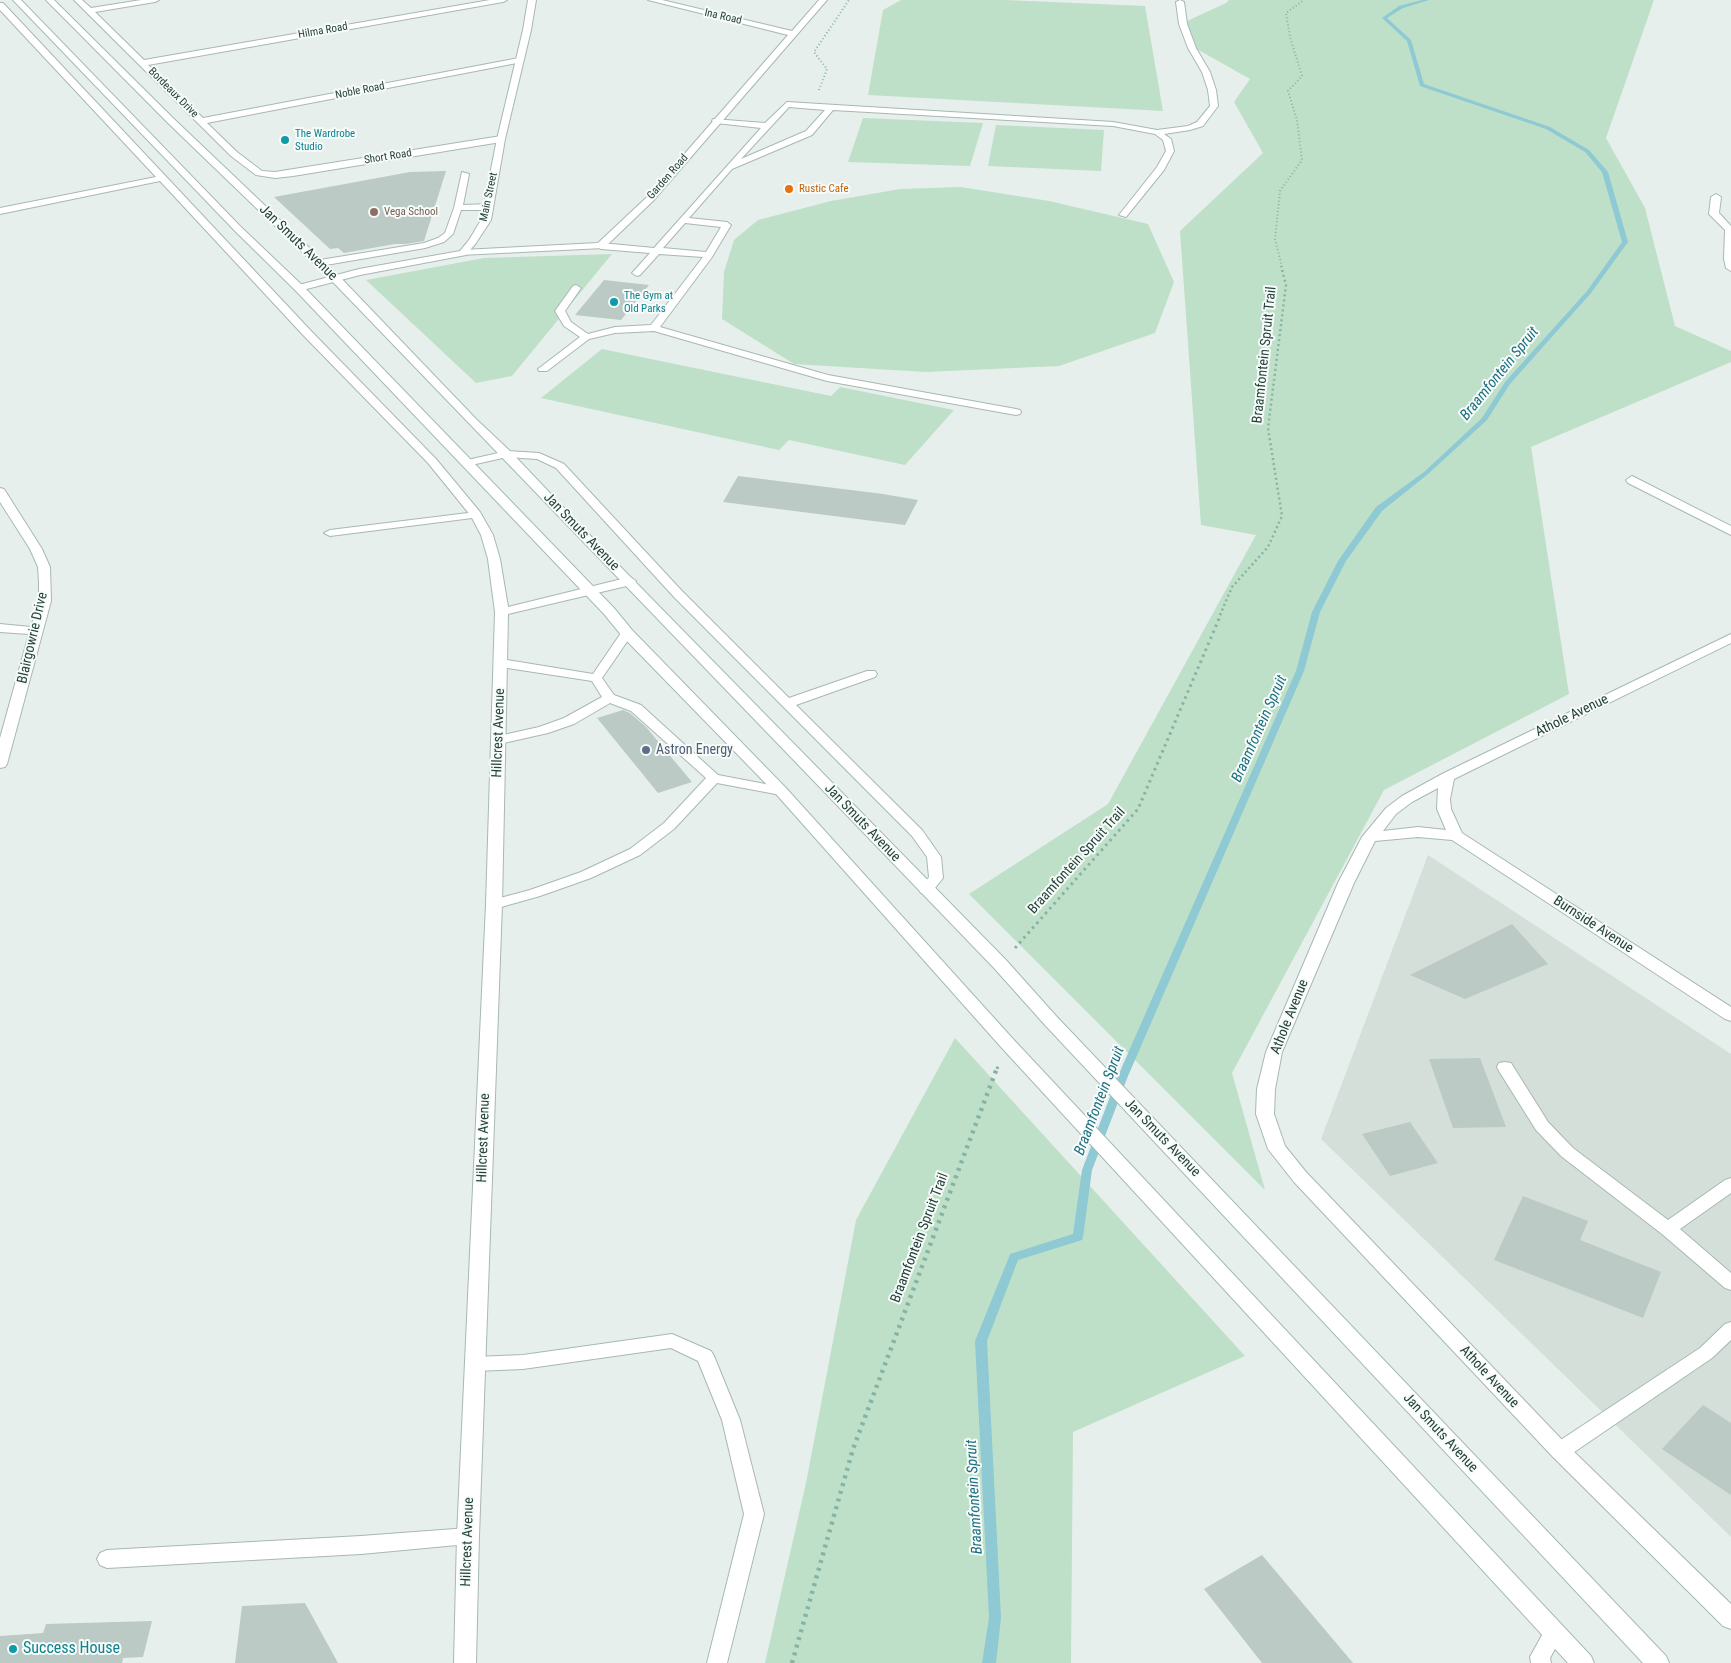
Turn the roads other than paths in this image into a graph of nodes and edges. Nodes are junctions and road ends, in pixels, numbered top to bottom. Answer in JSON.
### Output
{"nodes":[{"id":1,"x":18,"y":0,"type":"edge"},
{"id":2,"x":50,"y":0,"type":"edge"},
{"id":3,"x":78,"y":0,"type":"edge"},
{"id":4,"x":155,"y":0,"type":"edge"},
{"id":5,"x":503,"y":0,"type":"edge"},
{"id":6,"x":532,"y":0,"type":"edge"},
{"id":7,"x":652,"y":0,"type":"edge"},
{"id":8,"x":823,"y":0,"type":"edge"},
{"id":9,"x":1180,"y":2,"type":"dead end"},
{"id":10,"x":0,"y":5,"type":"edge"},
{"id":11,"x":89,"y":11,"type":"junction"},
{"id":12,"x":793,"y":34,"type":"junction"},
{"id":13,"x":519,"y":60,"type":"junction"},
{"id":14,"x":143,"y":62,"type":"junction"},
{"id":15,"x":831,"y":108,"type":"junction"},
{"id":16,"x":202,"y":121,"type":"junction"},
{"id":17,"x":716,"y":121,"type":"junction"},
{"id":18,"x":767,"y":126,"type":"junction"},
{"id":19,"x":1157,"y":132,"type":"junction"},
{"id":20,"x":501,"y":140,"type":"junction"},
{"id":21,"x":729,"y":167,"type":"junction"},
{"id":22,"x":465,"y":174,"type":"dead end"},
{"id":23,"x":275,"y":175,"type":"joint"},
{"id":24,"x":162,"y":178,"type":"junction"},
{"id":25,"x":1716,"y":197,"type":"dead end"},
{"id":26,"x":489,"y":207,"type":"junction"},
{"id":27,"x":458,"y":208,"type":"junction"},
{"id":28,"x":0,"y":211,"type":"edge"},
{"id":29,"x":1123,"y":216,"type":"dead end"},
{"id":30,"x":684,"y":220,"type":"junction"},
{"id":31,"x":1730,"y":231,"type":"edge"},
{"id":32,"x":601,"y":246,"type":"junction"},
{"id":33,"x":658,"y":250,"type":"junction"},
{"id":34,"x":462,"y":253,"type":"junction"},
{"id":35,"x":709,"y":255,"type":"junction"},
{"id":36,"x":320,"y":263,"type":"junction"},
{"id":37,"x":1731,"y":268,"type":"edge"},
{"id":38,"x":637,"y":274,"type":"dead end"},
{"id":39,"x":335,"y":278,"type":"junction"},
{"id":40,"x":299,"y":288,"type":"junction"},
{"id":41,"x":576,"y":288,"type":"dead end"},
{"id":42,"x":654,"y":328,"type":"junction"},
{"id":43,"x":586,"y":337,"type":"junction"},
{"id":44,"x":543,"y":370,"type":"dead end"},
{"id":45,"x":1016,"y":412,"type":"dead end"},
{"id":46,"x":508,"y":454,"type":"junction"},
{"id":47,"x":467,"y":463,"type":"junction"},
{"id":48,"x":1632,"y":480,"type":"dead end"},
{"id":49,"x":0,"y":492,"type":"edge"},
{"id":50,"x":476,"y":515,"type":"junction"},
{"id":51,"x":1731,"y":530,"type":"edge"},
{"id":52,"x":330,"y":533,"type":"dead end"},
{"id":53,"x":630,"y":581,"type":"junction"},
{"id":54,"x":590,"y":593,"type":"junction"},
{"id":55,"x":502,"y":612,"type":"junction"},
{"id":56,"x":0,"y":628,"type":"edge"},
{"id":57,"x":37,"y":631,"type":"junction"},
{"id":58,"x":627,"y":633,"type":"junction"},
{"id":59,"x":1731,"y":638,"type":"edge"},
{"id":60,"x":501,"y":663,"type":"junction"},
{"id":61,"x":871,"y":674,"type":"dead end"},
{"id":62,"x":596,"y":678,"type":"junction"},
{"id":63,"x":609,"y":698,"type":"junction"},
{"id":64,"x":788,"y":703,"type":"junction"},
{"id":65,"x":499,"y":740,"type":"junction"},
{"id":66,"x":0,"y":764,"type":"edge"},
{"id":67,"x":1447,"y":776,"type":"junction"},
{"id":68,"x":714,"y":778,"type":"junction"},
{"id":69,"x":781,"y":791,"type":"junction"},
{"id":70,"x":1456,"y":836,"type":"junction"},
{"id":71,"x":1370,"y":837,"type":"junction"},
{"id":72,"x":926,"y":890,"type":"junction"},
{"id":73,"x":494,"y":904,"type":"junction"},
{"id":74,"x":1731,"y":1015,"type":"edge"},
{"id":75,"x":1506,"y":1067,"type":"dead end"},
{"id":76,"x":1731,"y":1184,"type":"edge"},
{"id":77,"x":1668,"y":1229,"type":"junction"},
{"id":78,"x":1731,"y":1283,"type":"edge"},
{"id":79,"x":1731,"y":1328,"type":"edge"},
{"id":80,"x":475,"y":1364,"type":"junction"},
{"id":81,"x":1560,"y":1451,"type":"junction"},
{"id":82,"x":468,"y":1536,"type":"junction"},
{"id":83,"x":106,"y":1559,"type":"dead end"},
{"id":84,"x":1731,"y":1619,"type":"edge"},
{"id":85,"x":1554,"y":1632,"type":"junction"},
{"id":86,"x":465,"y":1663,"type":"edge"},
{"id":87,"x":717,"y":1663,"type":"edge"},
{"id":88,"x":1541,"y":1663,"type":"edge"},
{"id":89,"x":1583,"y":1663,"type":"edge"},
{"id":90,"x":1658,"y":1663,"type":"edge"}],
"edges":[{"from":1,"to":40,"type":"street"},
{"from":2,"to":36,"type":"street","name":"Jan Smuts Avenue"},
{"from":3,"to":11,"type":"street","name":"Bordeaux Drive"},
{"from":4,"to":11,"type":"street"},
{"from":5,"to":14,"type":"street","name":"Hilma Road"},
{"from":6,"to":13,"type":"street","name":"Main Street"},
{"from":7,"to":12,"type":"street","name":"Ina Road"},
{"from":8,"to":12,"type":"street","name":"Garden Road"},
{"from":9,"to":19,"type":"lane"},
{"from":10,"to":24,"type":"street"},
{"from":11,"to":14,"type":"street","name":"Bordeaux Drive"},
{"from":12,"to":17,"type":"street","name":"Garden Road"},
{"from":13,"to":16,"type":"street","name":"Noble Road"},
{"from":13,"to":20,"type":"street","name":"Main Street"},
{"from":14,"to":16,"type":"street","name":"Bordeaux Drive"},
{"from":15,"to":18,"type":"lane"},
{"from":15,"to":19,"type":"lane"},
{"from":15,"to":21,"type":"lane"},
{"from":16,"to":23,"type":"street","name":"Bordeaux Drive"},
{"from":17,"to":18,"type":"lane"},
{"from":17,"to":32,"type":"street","name":"Garden Road"},
{"from":18,"to":21,"type":"lane"},
{"from":19,"to":29,"type":"lane"},
{"from":20,"to":23,"type":"street","name":"Short Road"},
{"from":20,"to":26,"type":"street","name":"Main Street"},
{"from":21,"to":30,"type":"lane"},
{"from":22,"to":27,"type":"lane"},
{"from":24,"to":28,"type":"street"},
{"from":24,"to":50,"type":"street"},
{"from":25,"to":31,"type":"street"},
{"from":26,"to":27,"type":"lane"},
{"from":26,"to":34,"type":"street","name":"Main Street"},
{"from":27,"to":36,"type":"lane"},
{"from":30,"to":33,"type":"lane"},
{"from":30,"to":35,"type":"lane"},
{"from":31,"to":37,"type":"street"},
{"from":32,"to":33,"type":"lane"},
{"from":32,"to":34,"type":"street"},
{"from":33,"to":35,"type":"lane"},
{"from":33,"to":38,"type":"lane"},
{"from":34,"to":39,"type":"street"},
{"from":35,"to":42,"type":"lane"},
{"from":36,"to":39,"type":"street","name":"Jan Smuts Avenue"},
{"from":39,"to":40,"type":"street"},
{"from":39,"to":46,"type":"street","name":"Jan Smuts Avenue"},
{"from":40,"to":47,"type":"street"},
{"from":41,"to":43,"type":"lane"},
{"from":42,"to":43,"type":"lane"},
{"from":42,"to":45,"type":"lane"},
{"from":43,"to":44,"type":"lane"},
{"from":46,"to":47,"type":"lane"},
{"from":46,"to":53,"type":"street","name":"Jan Smuts Avenue"},
{"from":46,"to":64,"type":"lane"},
{"from":47,"to":54,"type":"street"},
{"from":48,"to":51,"type":"street"},
{"from":49,"to":57,"type":"street","name":"Blairgowrie Drive"},
{"from":50,"to":52,"type":"lane"},
{"from":50,"to":55,"type":"street","name":"Hillcrest Avenue"},
{"from":53,"to":54,"type":"street"},
{"from":53,"to":72,"type":"street","name":"Jan Smuts Avenue"},
{"from":54,"to":55,"type":"street"},
{"from":54,"to":58,"type":"street"},
{"from":55,"to":60,"type":"street","name":"Hillcrest Avenue"},
{"from":56,"to":57,"type":"street"},
{"from":57,"to":66,"type":"street","name":"Blairgowrie Drive"},
{"from":58,"to":62,"type":"lane"},
{"from":58,"to":69,"type":"street"},
{"from":59,"to":67,"type":"street","name":"Athole Avenue"},
{"from":60,"to":62,"type":"lane"},
{"from":60,"to":65,"type":"street","name":"Hillcrest Avenue"},
{"from":61,"to":64,"type":"lane"},
{"from":62,"to":63,"type":"lane"},
{"from":63,"to":65,"type":"lane"},
{"from":63,"to":68,"type":"lane"},
{"from":64,"to":72,"type":"lane"},
{"from":65,"to":73,"type":"street","name":"Hillcrest Avenue"},
{"from":67,"to":70,"type":"street"},
{"from":67,"to":71,"type":"street","name":"Athole Avenue"},
{"from":68,"to":69,"type":"lane"},
{"from":68,"to":73,"type":"lane"},
{"from":69,"to":85,"type":"street"},
{"from":70,"to":71,"type":"street","name":"Burnside Avenue"},
{"from":70,"to":74,"type":"street","name":"Burnside Avenue"},
{"from":71,"to":81,"type":"street","name":"Athole Avenue"},
{"from":72,"to":90,"type":"street","name":"Jan Smuts Avenue"},
{"from":73,"to":80,"type":"street","name":"Hillcrest Avenue"},
{"from":75,"to":77,"type":"lane"},
{"from":76,"to":77,"type":"lane"},
{"from":77,"to":78,"type":"lane"},
{"from":79,"to":81,"type":"lane"},
{"from":80,"to":82,"type":"street","name":"Hillcrest Avenue"},
{"from":80,"to":87,"type":"lane"},
{"from":81,"to":84,"type":"street","name":"Athole Avenue"},
{"from":82,"to":83,"type":"lane"},
{"from":82,"to":86,"type":"street","name":"Hillcrest Avenue"},
{"from":85,"to":88,"type":"lane"},
{"from":85,"to":89,"type":"street"}]}
